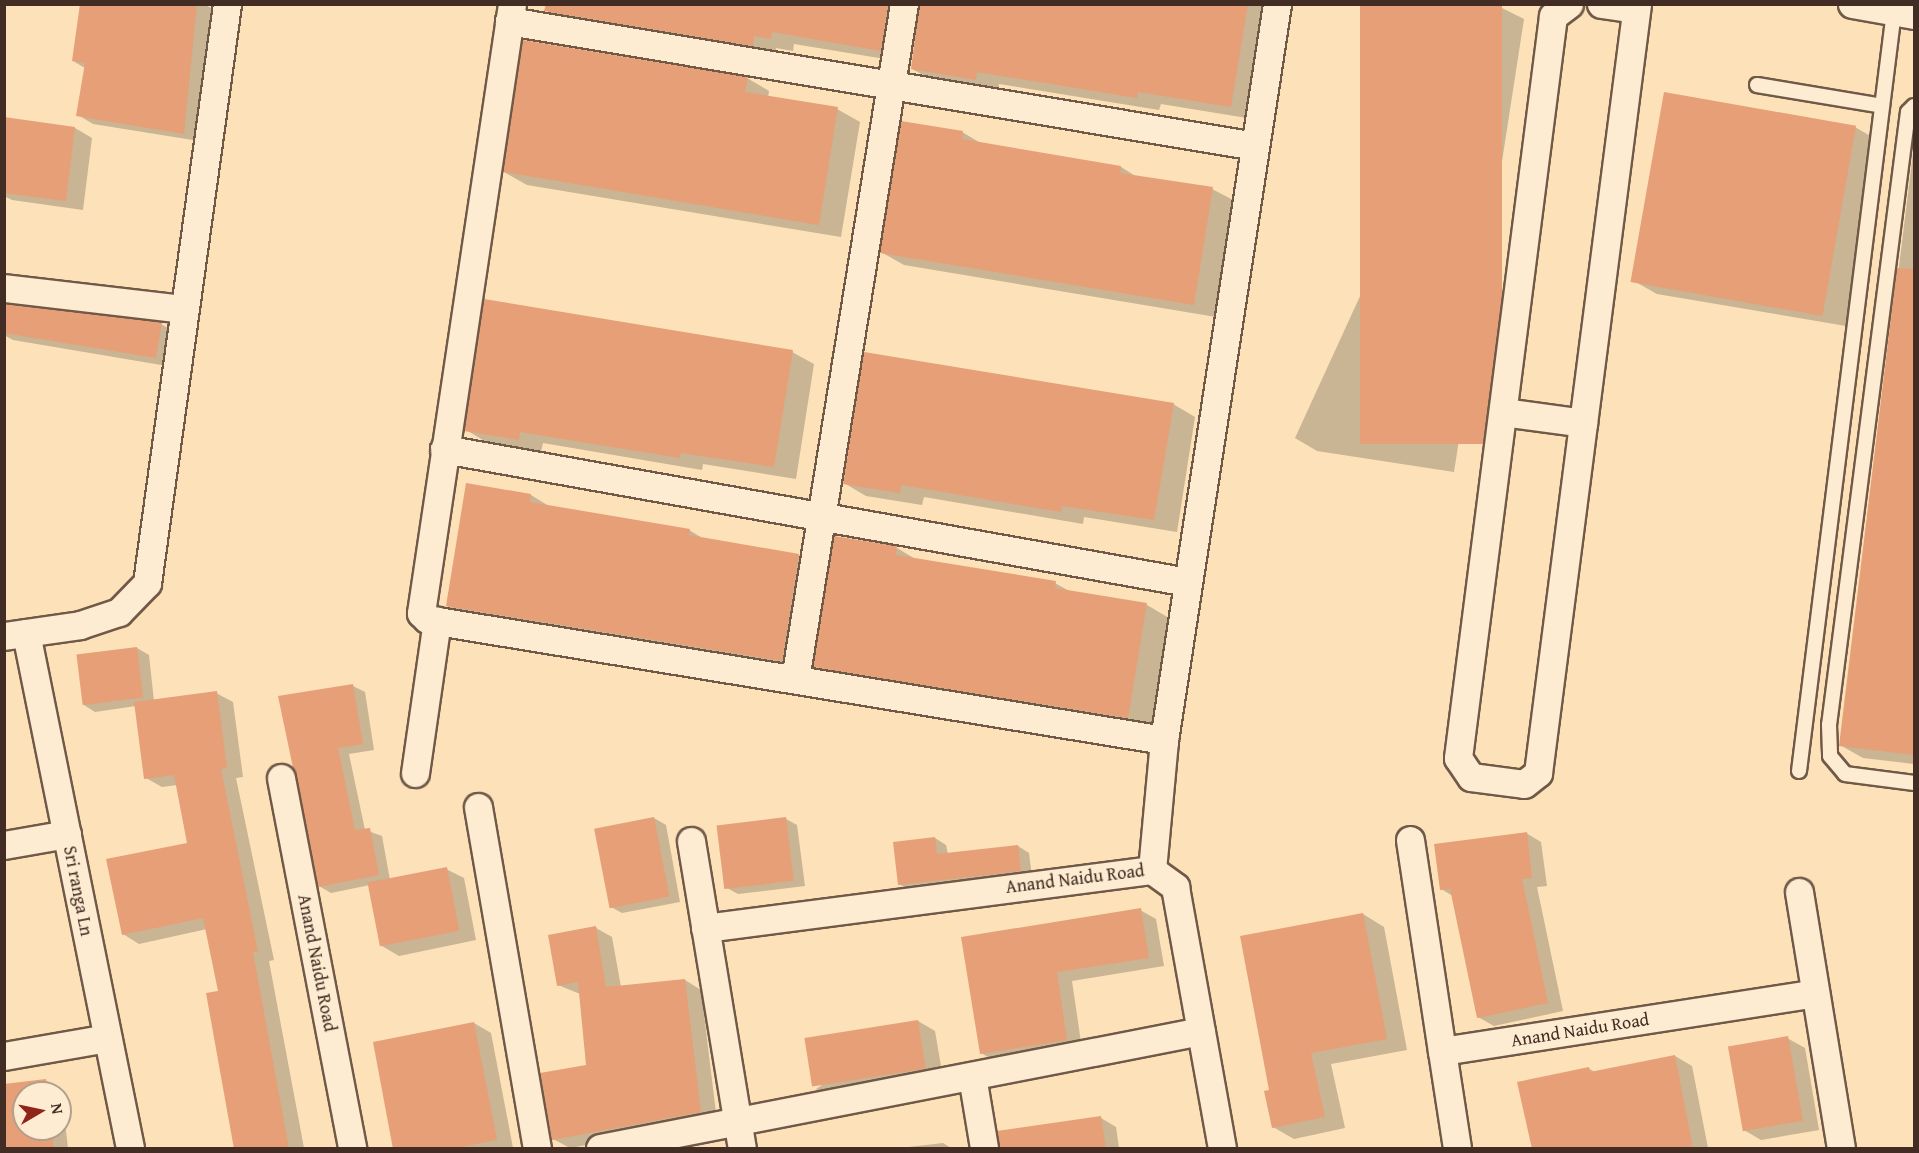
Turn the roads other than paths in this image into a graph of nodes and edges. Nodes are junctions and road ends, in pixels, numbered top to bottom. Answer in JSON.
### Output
{"nodes":[{"id":1,"x":227,"y":4,"type":"edge"},
{"id":2,"x":904,"y":4,"type":"edge"},
{"id":3,"x":1277,"y":4,"type":"edge"},
{"id":4,"x":1569,"y":4,"type":"edge"},
{"id":5,"x":1601,"y":4,"type":"edge"},
{"id":6,"x":1852,"y":4,"type":"edge"},
{"id":7,"x":1636,"y":7,"type":"edge"},
{"id":8,"x":510,"y":13,"type":"edge"},
{"id":9,"x":1904,"y":14,"type":"edge"},
{"id":10,"x":1757,"y":85,"type":"dead end"},
{"id":11,"x":891,"y":86,"type":"junction"},
{"id":12,"x":1882,"y":106,"type":"junction"},
{"id":13,"x":1914,"y":106,"type":"edge"},
{"id":14,"x":1256,"y":146,"type":"junction"},
{"id":15,"x":4,"y":288,"type":"edge"},
{"id":16,"x":184,"y":309,"type":"junction"},
{"id":17,"x":1503,"y":412,"type":"junction"},
{"id":18,"x":1583,"y":423,"type":"junction"},
{"id":19,"x":444,"y":449,"type":"junction"},
{"id":20,"x":821,"y":516,"type":"junction"},
{"id":21,"x":1188,"y":582,"type":"junction"},
{"id":22,"x":437,"y":621,"type":"junction"},
{"id":23,"x":15,"y":634,"type":"edge"},
{"id":24,"x":795,"y":678,"type":"junction"},
{"id":25,"x":1164,"y":740,"type":"junction"},
{"id":26,"x":1799,"y":771,"type":"dead end"},
{"id":27,"x":415,"y":773,"type":"dead end"},
{"id":28,"x":281,"y":778,"type":"dead end"},
{"id":29,"x":1914,"y":783,"type":"edge"},
{"id":30,"x":478,"y":807,"type":"dead end"},
{"id":31,"x":67,"y":834,"type":"junction"},
{"id":32,"x":1410,"y":840,"type":"dead end"},
{"id":33,"x":691,"y":841,"type":"dead end"},
{"id":34,"x":4,"y":846,"type":"edge"},
{"id":35,"x":1152,"y":870,"type":"junction"},
{"id":36,"x":1799,"y":892,"type":"dead end"},
{"id":37,"x":705,"y":928,"type":"junction"},
{"id":38,"x":1815,"y":993,"type":"junction"},
{"id":39,"x":1201,"y":1031,"type":"junction"},
{"id":40,"x":107,"y":1038,"type":"junction"},
{"id":41,"x":1442,"y":1051,"type":"junction"},
{"id":42,"x":4,"y":1056,"type":"edge"},
{"id":43,"x":972,"y":1076,"type":"junction"},
{"id":44,"x":738,"y":1121,"type":"junction"},
{"id":45,"x":130,"y":1149,"type":"edge"},
{"id":46,"x":352,"y":1149,"type":"edge"},
{"id":47,"x":537,"y":1149,"type":"edge"},
{"id":48,"x":600,"y":1149,"type":"edge"},
{"id":49,"x":742,"y":1149,"type":"edge"},
{"id":50,"x":984,"y":1149,"type":"edge"},
{"id":51,"x":1222,"y":1149,"type":"edge"},
{"id":52,"x":1457,"y":1149,"type":"edge"},
{"id":53,"x":1841,"y":1149,"type":"edge"}],
"edges":[{"from":1,"to":16,"type":"street"},
{"from":2,"to":11,"type":"street"},
{"from":3,"to":14,"type":"street"},
{"from":4,"to":17,"type":"street"},
{"from":5,"to":7,"type":"street"},
{"from":6,"to":9,"type":"street"},
{"from":7,"to":18,"type":"street"},
{"from":8,"to":11,"type":"street"},
{"from":8,"to":19,"type":"street"},
{"from":9,"to":12,"type":"lane"},
{"from":10,"to":12,"type":"lane"},
{"from":11,"to":14,"type":"street"},
{"from":11,"to":20,"type":"street"},
{"from":12,"to":26,"type":"lane"},
{"from":13,"to":29,"type":"lane"},
{"from":14,"to":21,"type":"street"},
{"from":15,"to":16,"type":"street"},
{"from":16,"to":23,"type":"street"},
{"from":17,"to":18,"type":"street"},
{"from":17,"to":18,"type":"street"},
{"from":19,"to":20,"type":"street"},
{"from":19,"to":22,"type":"street"},
{"from":20,"to":21,"type":"street"},
{"from":20,"to":24,"type":"street"},
{"from":21,"to":25,"type":"street"},
{"from":22,"to":24,"type":"street"},
{"from":22,"to":27,"type":"street"},
{"from":23,"to":31,"type":"street","name":"Sri ranga Ln"},
{"from":24,"to":25,"type":"street"},
{"from":25,"to":35,"type":"street"},
{"from":28,"to":46,"type":"street","name":"Anand Naidu Road"},
{"from":30,"to":47,"type":"street"},
{"from":31,"to":34,"type":"street"},
{"from":31,"to":40,"type":"street","name":"Sri ranga Ln"},
{"from":32,"to":41,"type":"street"},
{"from":33,"to":37,"type":"street"},
{"from":35,"to":37,"type":"street","name":"Anand Naidu Road"},
{"from":35,"to":39,"type":"street","name":"Anand Naidu Road"},
{"from":36,"to":38,"type":"street"},
{"from":37,"to":44,"type":"street"},
{"from":38,"to":41,"type":"street","name":"Anand Naidu Road"},
{"from":38,"to":53,"type":"street"},
{"from":39,"to":43,"type":"street"},
{"from":39,"to":51,"type":"street","name":"Anand Naidu Road"},
{"from":40,"to":42,"type":"street"},
{"from":40,"to":45,"type":"street","name":"Sri ranga Ln"},
{"from":41,"to":52,"type":"street"},
{"from":43,"to":44,"type":"street"},
{"from":43,"to":50,"type":"street"},
{"from":44,"to":48,"type":"street"},
{"from":44,"to":49,"type":"street"}]}
